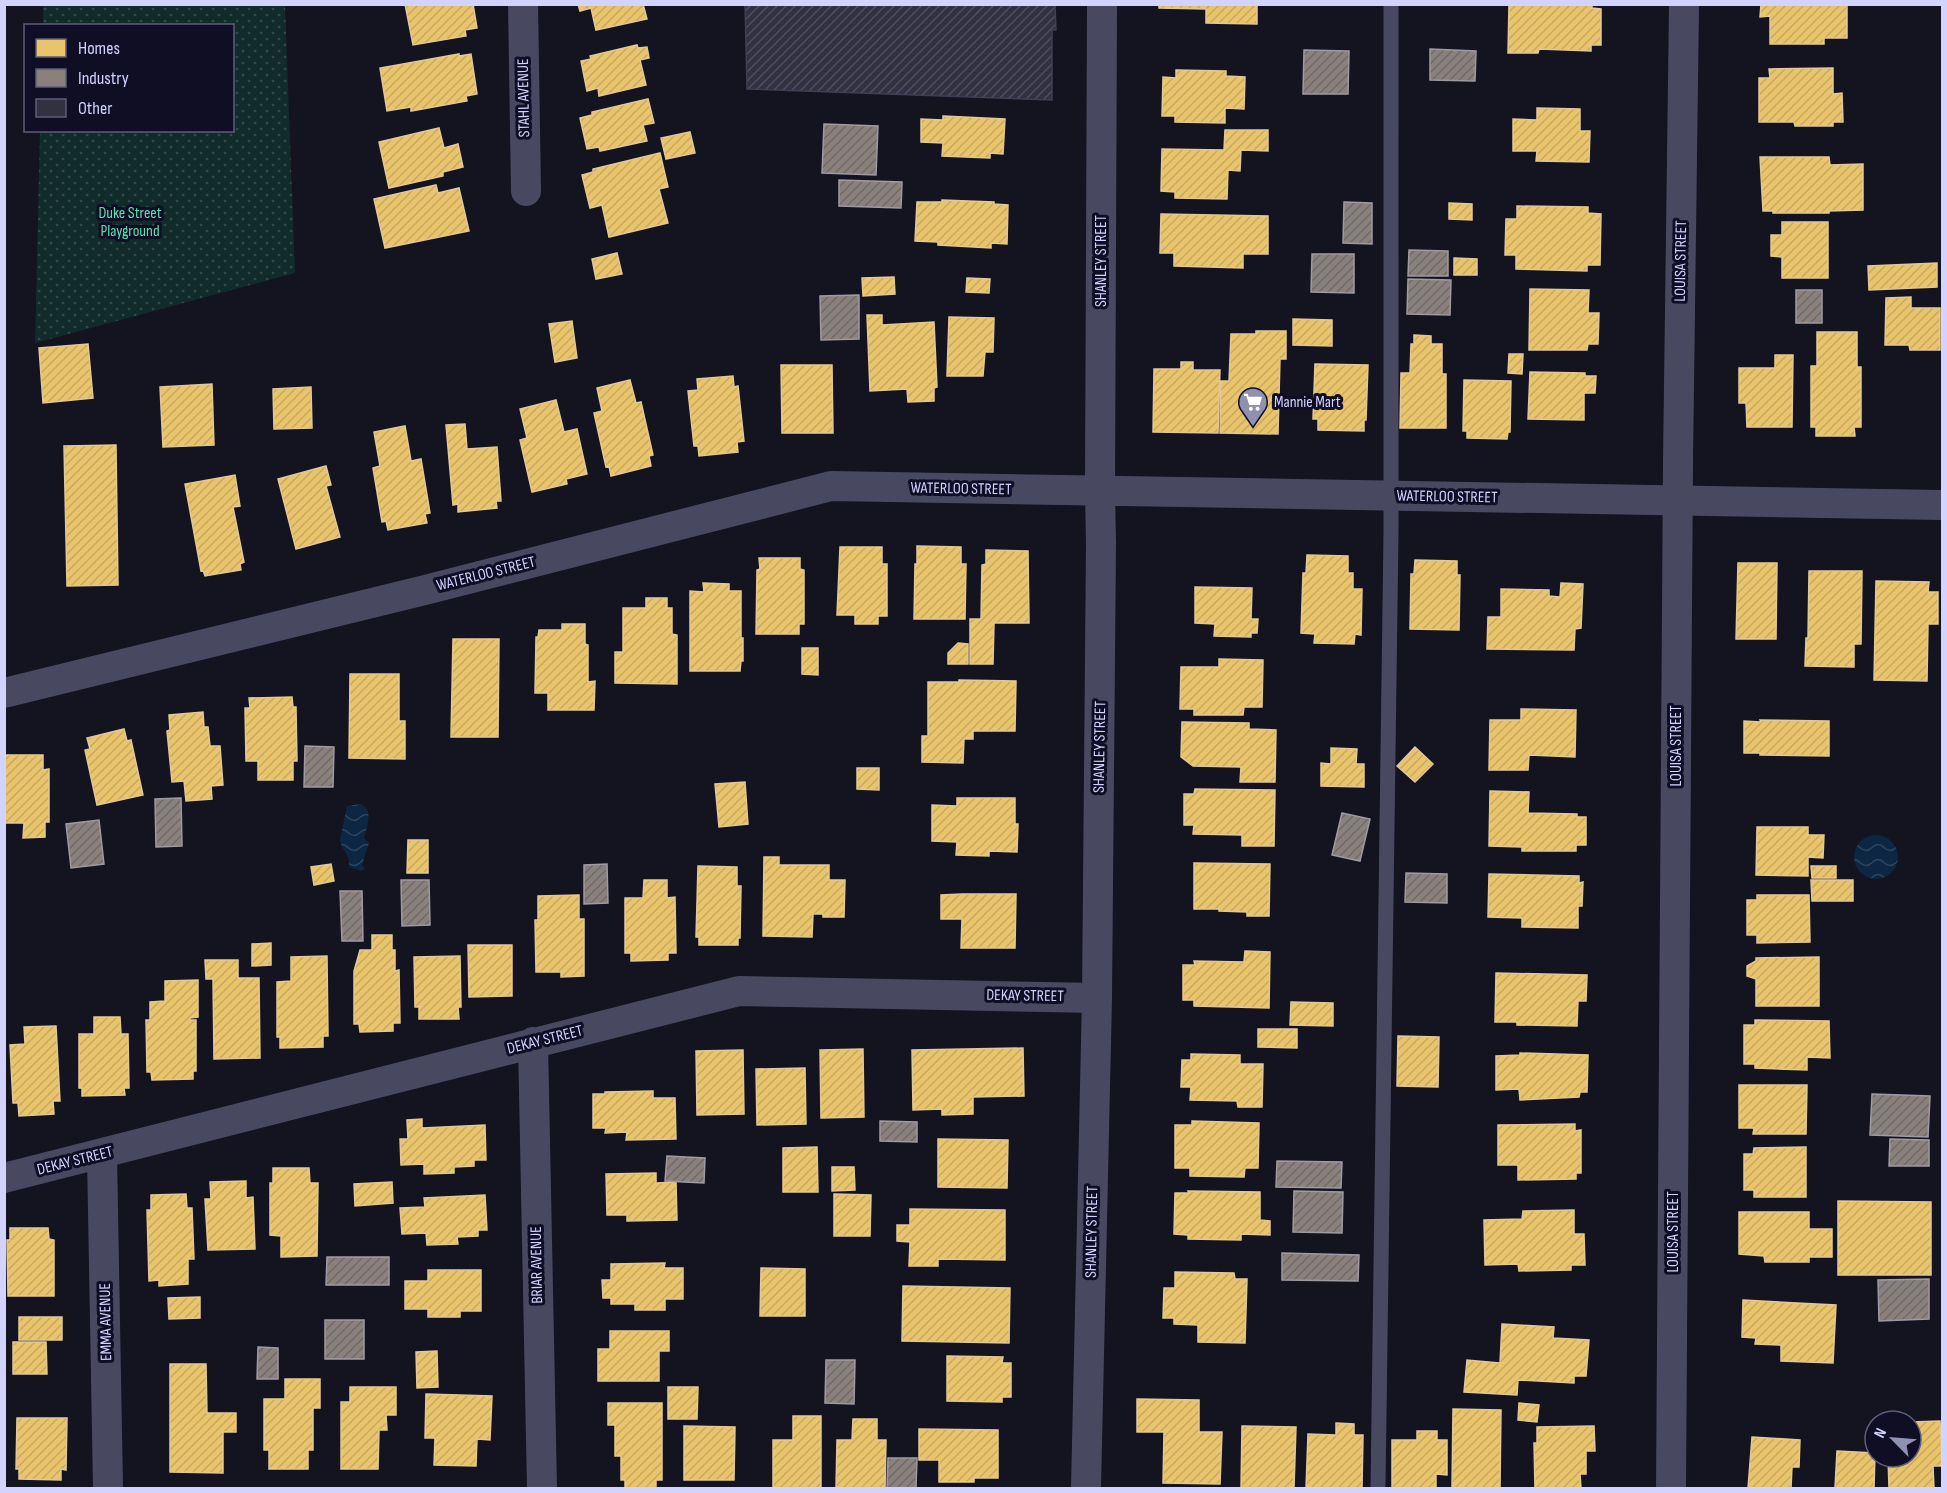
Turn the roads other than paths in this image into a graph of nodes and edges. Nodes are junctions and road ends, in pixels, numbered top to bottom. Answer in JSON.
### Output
{"nodes":[{"id":1,"x":523,"y":4,"type":"edge"},
{"id":2,"x":1102,"y":4,"type":"edge"},
{"id":3,"x":1391,"y":4,"type":"edge"},
{"id":4,"x":1684,"y":4,"type":"edge"},
{"id":5,"x":526,"y":191,"type":"dead end"},
{"id":6,"x":1100,"y":492,"type":"junction"},
{"id":7,"x":1391,"y":496,"type":"junction"},
{"id":8,"x":1678,"y":500,"type":"junction"},
{"id":9,"x":1942,"y":505,"type":"edge"},
{"id":10,"x":4,"y":693,"type":"edge"},
{"id":11,"x":1097,"y":998,"type":"junction"},
{"id":12,"x":533,"y":1042,"type":"junction"},
{"id":13,"x":102,"y":1155,"type":"junction"},
{"id":14,"x":4,"y":1178,"type":"edge"},
{"id":15,"x":108,"y":1488,"type":"edge"},
{"id":16,"x":542,"y":1488,"type":"edge"},
{"id":17,"x":1086,"y":1488,"type":"edge"},
{"id":18,"x":1378,"y":1488,"type":"edge"},
{"id":19,"x":1671,"y":1488,"type":"edge"}],
"edges":[{"from":1,"to":5,"type":"street","name":"STAHL AVENUE"},
{"from":2,"to":6,"type":"street","name":"SHANLEY STREET"},
{"from":3,"to":7,"type":"lane"},
{"from":4,"to":8,"type":"street","name":"LOUISA STREET"},
{"from":6,"to":7,"type":"street","name":"WATERLOO STREET"},
{"from":6,"to":10,"type":"street","name":"WATERLOO STREET"},
{"from":6,"to":11,"type":"street","name":"SHANLEY STREET"},
{"from":7,"to":8,"type":"street","name":"WATERLOO STREET"},
{"from":7,"to":18,"type":"lane"},
{"from":8,"to":9,"type":"street","name":"WATERLOO STREET"},
{"from":8,"to":19,"type":"street","name":"LOUISA STREET"},
{"from":11,"to":12,"type":"street","name":"DEKAY STREET"},
{"from":11,"to":17,"type":"street","name":"SHANLEY STREET"},
{"from":12,"to":13,"type":"street","name":"DEKAY STREET"},
{"from":12,"to":16,"type":"street","name":"BRIAR AVENUE"},
{"from":13,"to":14,"type":"street","name":"DEKAY STREET"},
{"from":13,"to":15,"type":"street","name":"EMMA AVENUE"}]}
